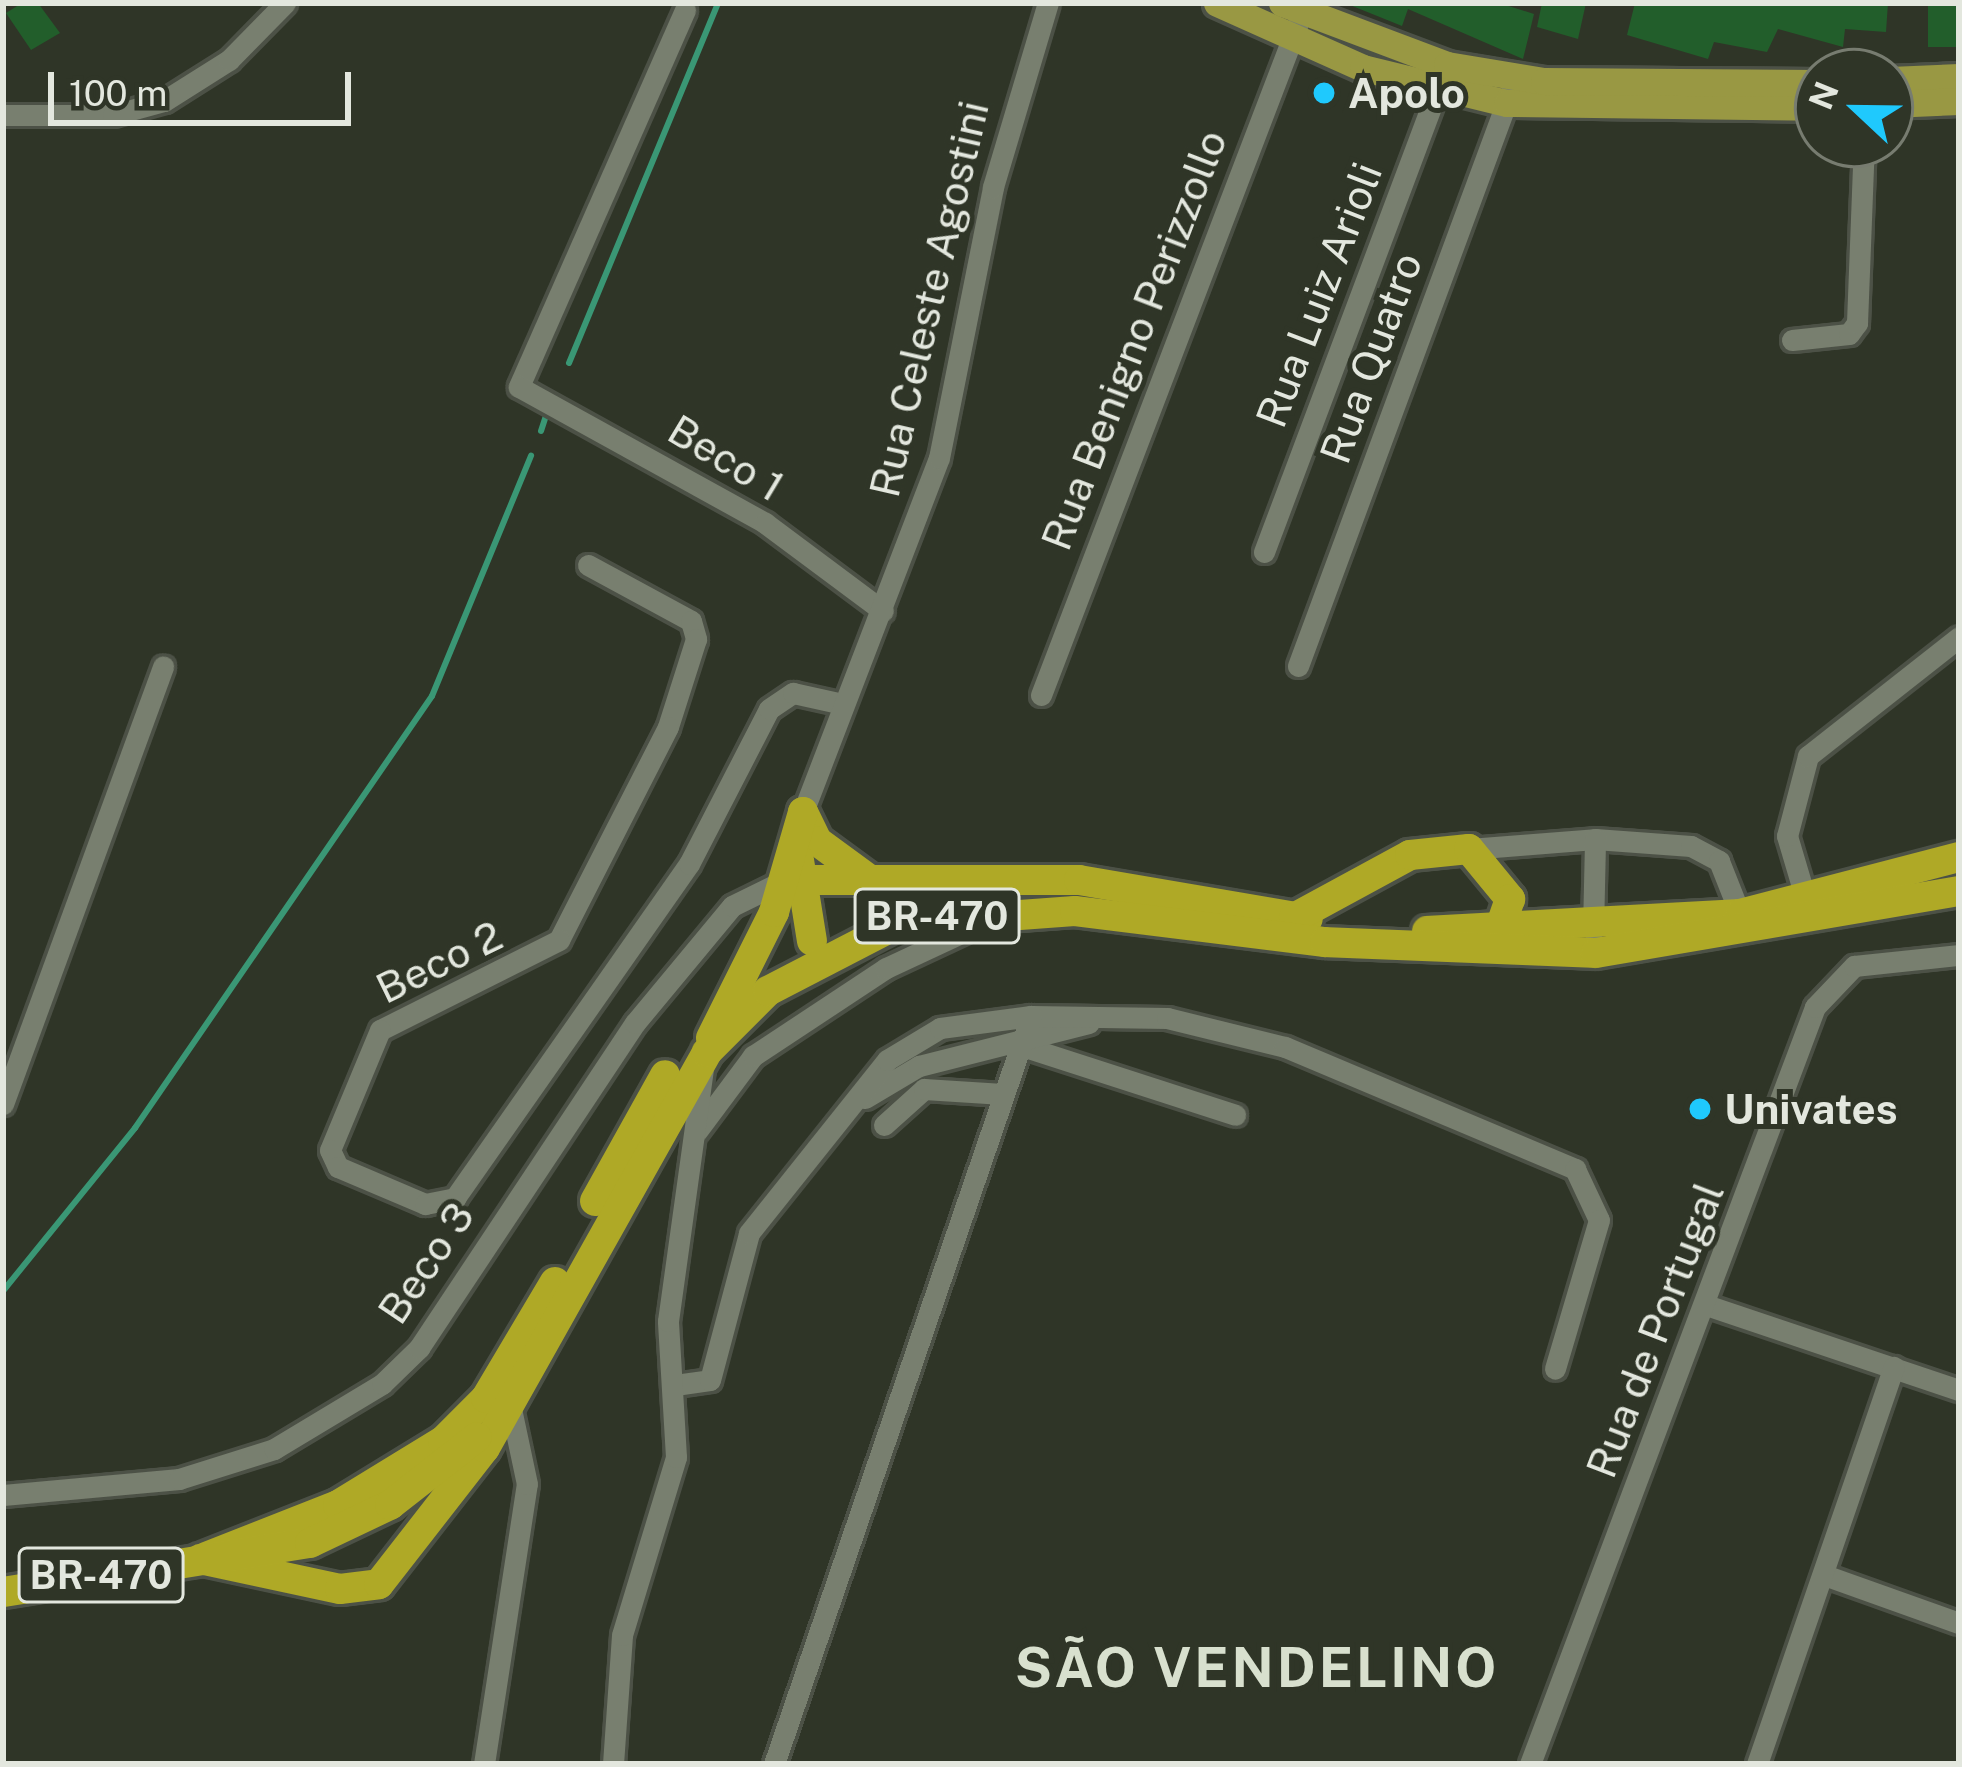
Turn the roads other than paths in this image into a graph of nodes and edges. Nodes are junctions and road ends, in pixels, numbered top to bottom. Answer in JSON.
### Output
{"nodes":[{"id":1,"x":285,"y":3,"type":"edge"},
{"id":2,"x":1048,"y":3,"type":"edge"},
{"id":3,"x":1217,"y":3,"type":"edge"},
{"id":4,"x":1250,"y":3,"type":"edge"},
{"id":5,"x":685,"y":10,"type":"dead end"},
{"id":6,"x":1286,"y":23,"type":"edge"},
{"id":7,"x":1959,"y":77,"type":"edge"},
{"id":8,"x":1442,"y":78,"type":"junction"},
{"id":9,"x":1914,"y":79,"type":"edge"},
{"id":10,"x":1794,"y":83,"type":"edge"},
{"id":11,"x":1512,"y":89,"type":"junction"},
{"id":12,"x":1959,"y":101,"type":"edge"},
{"id":13,"x":1914,"y":103,"type":"edge"},
{"id":14,"x":1794,"y":105,"type":"edge"},
{"id":15,"x":3,"y":115,"type":"edge"},
{"id":16,"x":1863,"y":168,"type":"edge"},
{"id":17,"x":1792,"y":340,"type":"dead end"},
{"id":18,"x":1264,"y":552,"type":"dead end"},
{"id":19,"x":588,"y":565,"type":"dead end"},
{"id":20,"x":883,"y":611,"type":"junction"},
{"id":21,"x":1959,"y":638,"type":"edge"},
{"id":22,"x":1298,"y":666,"type":"dead end"},
{"id":23,"x":163,"y":667,"type":"dead end"},
{"id":24,"x":1041,"y":694,"type":"dead end"},
{"id":25,"x":844,"y":704,"type":"junction"},
{"id":26,"x":802,"y":812,"type":"junction"},
{"id":27,"x":1595,"y":839,"type":"junction"},
{"id":28,"x":1469,"y":850,"type":"junction"},
{"id":29,"x":1959,"y":857,"type":"edge"},
{"id":30,"x":866,"y":877,"type":"junction"},
{"id":31,"x":791,"y":879,"type":"junction"},
{"id":32,"x":1504,"y":880,"type":"junction"},
{"id":33,"x":951,"y":885,"type":"junction"},
{"id":34,"x":1956,"y":892,"type":"edge"},
{"id":35,"x":1806,"y":900,"type":"junction"},
{"id":36,"x":1020,"y":909,"type":"junction"},
{"id":37,"x":1740,"y":914,"type":"junction"},
{"id":38,"x":1294,"y":918,"type":"junction"},
{"id":39,"x":1559,"y":930,"type":"junction"},
{"id":40,"x":1593,"y":930,"type":"junction"},
{"id":41,"x":812,"y":941,"type":"junction"},
{"id":42,"x":1495,"y":944,"type":"junction"},
{"id":43,"x":1959,"y":955,"type":"edge"},
{"id":44,"x":718,"y":1016,"type":"junction"},
{"id":45,"x":1031,"y":1016,"type":"junction"},
{"id":46,"x":1103,"y":1018,"type":"junction"},
{"id":47,"x":1021,"y":1046,"type":"junction"},
{"id":48,"x":707,"y":1052,"type":"junction"},
{"id":49,"x":1003,"y":1094,"type":"junction"},
{"id":50,"x":3,"y":1104,"type":"edge"},
{"id":51,"x":1235,"y":1115,"type":"dead end"},
{"id":52,"x":840,"y":1116,"type":"junction"},
{"id":53,"x":884,"y":1125,"type":"dead end"},
{"id":54,"x":691,"y":1142,"type":"junction"},
{"id":55,"x":1709,"y":1306,"type":"junction"},
{"id":56,"x":1894,"y":1367,"type":"junction"},
{"id":57,"x":1556,"y":1369,"type":"dead end"},
{"id":58,"x":675,"y":1385,"type":"junction"},
{"id":59,"x":1959,"y":1390,"type":"edge"},
{"id":60,"x":510,"y":1404,"type":"junction"},
{"id":61,"x":3,"y":1495,"type":"edge"},
{"id":62,"x":338,"y":1505,"type":"junction"},
{"id":63,"x":310,"y":1543,"type":"junction"},
{"id":64,"x":200,"y":1559,"type":"junction"},
{"id":65,"x":1824,"y":1575,"type":"junction"},
{"id":66,"x":340,"y":1588,"type":"junction"},
{"id":67,"x":3,"y":1592,"type":"edge"},
{"id":68,"x":1959,"y":1623,"type":"edge"},
{"id":69,"x":484,"y":1764,"type":"edge"},
{"id":70,"x":614,"y":1764,"type":"edge"},
{"id":71,"x":774,"y":1764,"type":"edge"},
{"id":72,"x":1530,"y":1764,"type":"edge"},
{"id":73,"x":1757,"y":1764,"type":"edge"}],
"edges":[{"from":1,"to":15,"type":"street"},
{"from":2,"to":20,"type":"street","name":"Rua Celeste Agostini"},
{"from":3,"to":6,"type":"main road"},
{"from":4,"to":6,"type":"main road"},
{"from":5,"to":20,"type":"street","name":"Beco 1"},
{"from":6,"to":8,"type":"main road"},
{"from":6,"to":24,"type":"street","name":"Rua Benigno Perizzollo"},
{"from":7,"to":9,"type":"main road"},
{"from":8,"to":11,"type":"main road"},
{"from":8,"to":18,"type":"street","name":"Rua Luiz Arioli"},
{"from":10,"to":11,"type":"main road"},
{"from":11,"to":14,"type":"main road"},
{"from":11,"to":22,"type":"street","name":"Rua Quatro"},
{"from":12,"to":13,"type":"main road"},
{"from":16,"to":17,"type":"street"},
{"from":19,"to":25,"type":"street","name":"Beco 2"},
{"from":20,"to":25,"type":"street","name":"Rua Celeste Agostini"},
{"from":21,"to":35,"type":"street"},
{"from":23,"to":50,"type":"street"},
{"from":25,"to":26,"type":"street","name":"Rua Celeste Agostini"},
{"from":26,"to":30,"type":"highway"},
{"from":26,"to":31,"type":"highway"},
{"from":27,"to":28,"type":"street"},
{"from":27,"to":37,"type":"street"},
{"from":27,"to":40,"type":"street"},
{"from":28,"to":32,"type":"highway"},
{"from":28,"to":38,"type":"highway"},
{"from":29,"to":35,"type":"highway","number":"BR-470"},
{"from":30,"to":31,"type":"highway"},
{"from":30,"to":33,"type":"highway"},
{"from":31,"to":41,"type":"highway"},
{"from":31,"to":44,"type":"highway"},
{"from":31,"to":61,"type":"street","name":"Beco 3"},
{"from":32,"to":39,"type":"highway"},
{"from":32,"to":42,"type":"highway"},
{"from":33,"to":38,"type":"highway","number":"BR-470"},
{"from":33,"to":41,"type":"highway","number":"BR-470"},
{"from":34,"to":42,"type":"highway","number":"BR-470"},
{"from":35,"to":37,"type":"highway","number":"BR-470"},
{"from":36,"to":42,"type":"highway","number":"BR-470"},
{"from":36,"to":48,"type":"highway","number":"BR-470"},
{"from":36,"to":54,"type":"street"},
{"from":37,"to":40,"type":"highway","number":"BR-470"},
{"from":38,"to":42,"type":"highway","number":"BR-470"},
{"from":39,"to":40,"type":"highway","number":"BR-470"},
{"from":39,"to":42,"type":"highway","number":"BR-470"},
{"from":41,"to":44,"type":"highway","number":"BR-470"},
{"from":43,"to":55,"type":"street","name":"Rua de Portugal"},
{"from":44,"to":48,"type":"highway"},
{"from":44,"to":62,"type":"highway","number":"BR-470"},
{"from":45,"to":46,"type":"street"},
{"from":45,"to":47,"type":"street"},
{"from":45,"to":52,"type":"street"},
{"from":46,"to":47,"type":"street"},
{"from":46,"to":57,"type":"street"},
{"from":47,"to":49,"type":"street"},
{"from":47,"to":51,"type":"street"},
{"from":47,"to":52,"type":"street"},
{"from":48,"to":54,"type":"street"},
{"from":48,"to":60,"type":"highway","number":"BR-470"},
{"from":49,"to":53,"type":"street"},
{"from":49,"to":71,"type":"street"},
{"from":52,"to":58,"type":"street"},
{"from":54,"to":58,"type":"street"},
{"from":55,"to":56,"type":"street"},
{"from":55,"to":72,"type":"street","name":"Rua de Portugal"},
{"from":56,"to":59,"type":"street"},
{"from":56,"to":65,"type":"street"},
{"from":58,"to":70,"type":"street"},
{"from":60,"to":63,"type":"highway","number":"BR-470"},
{"from":60,"to":66,"type":"highway"},
{"from":60,"to":69,"type":"street"},
{"from":62,"to":63,"type":"highway"},
{"from":62,"to":64,"type":"highway","number":"BR-470"},
{"from":63,"to":64,"type":"highway","number":"BR-470"},
{"from":63,"to":66,"type":"highway"},
{"from":64,"to":66,"type":"highway"},
{"from":64,"to":67,"type":"highway","number":"BR-470"},
{"from":65,"to":68,"type":"street"},
{"from":65,"to":73,"type":"street"}]}
